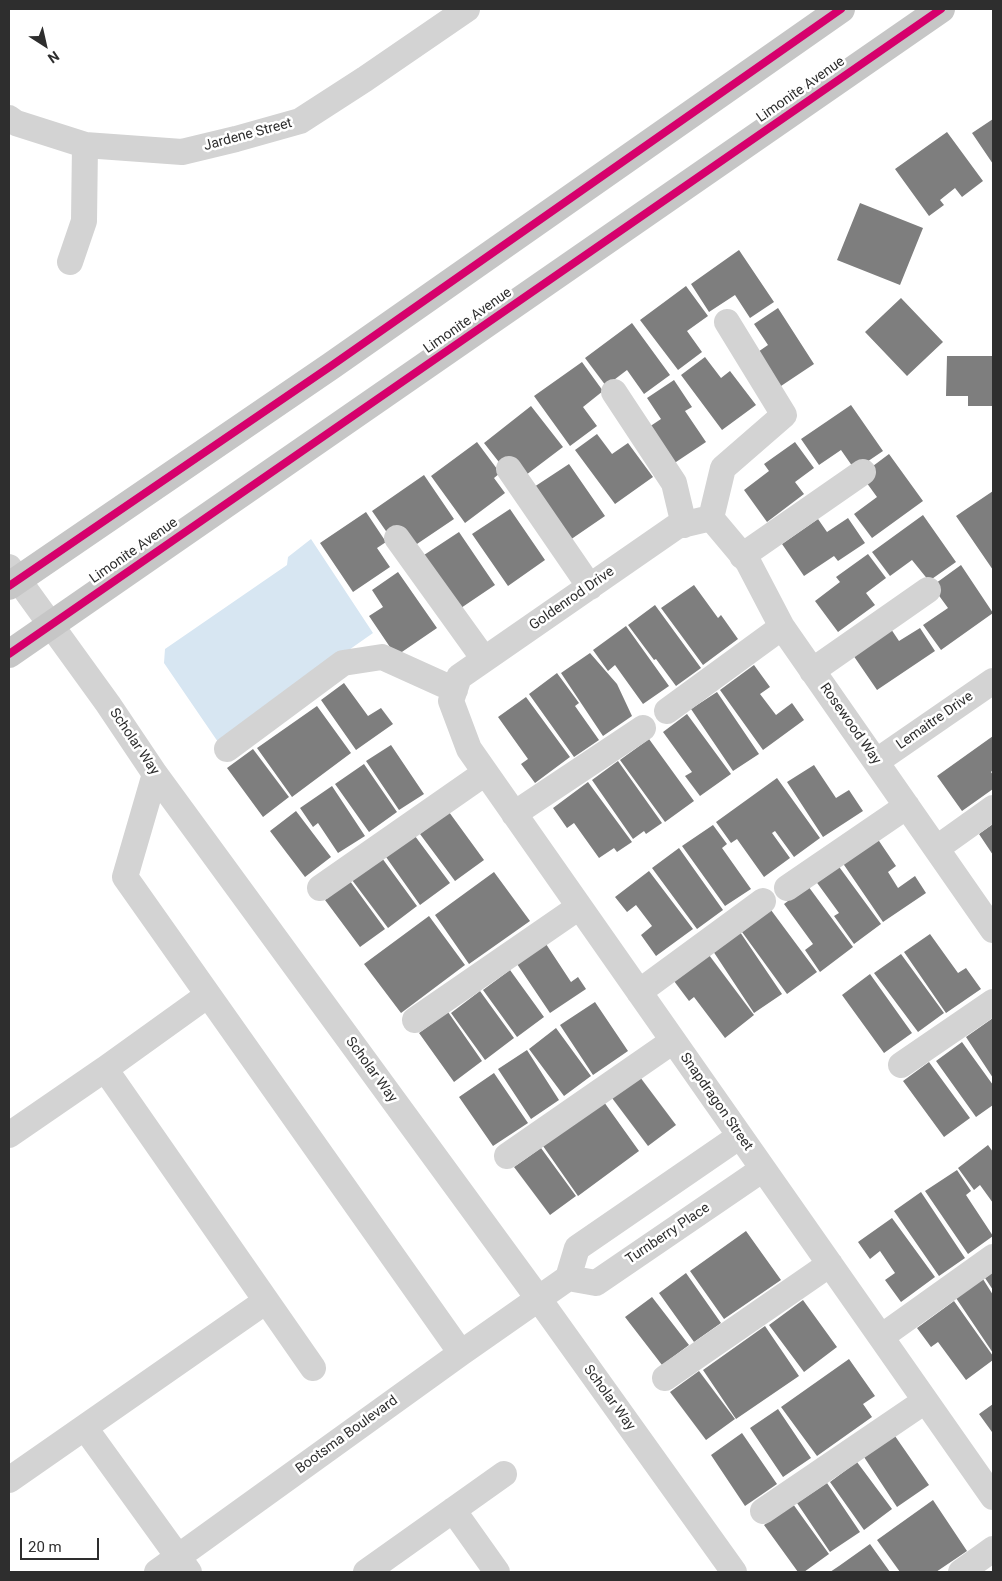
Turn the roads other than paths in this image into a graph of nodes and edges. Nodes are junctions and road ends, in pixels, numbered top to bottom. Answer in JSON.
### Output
{"nodes":[{"id":1,"x":467,"y":9,"type":"edge"},
{"id":2,"x":841,"y":9,"type":"edge"},
{"id":3,"x":941,"y":9,"type":"edge"},
{"id":4,"x":9,"y":118,"type":"edge"},
{"id":5,"x":85,"y":145,"type":"junction"},
{"id":6,"x":70,"y":262,"type":"dead end"},
{"id":7,"x":727,"y":322,"type":"dead end"},
{"id":8,"x":614,"y":392,"type":"dead end"},
{"id":9,"x":509,"y":469,"type":"dead end"},
{"id":10,"x":863,"y":472,"type":"dead end"},
{"id":11,"x":711,"y":518,"type":"junction"},
{"id":12,"x":684,"y":524,"type":"junction"},
{"id":13,"x":397,"y":538,"type":"dead end"},
{"id":14,"x":742,"y":556,"type":"junction"},
{"id":15,"x":12,"y":578,"type":"edge"},
{"id":16,"x":590,"y":587,"type":"junction"},
{"id":17,"x":928,"y":590,"type":"dead end"},
{"id":18,"x":50,"y":624,"type":"junction"},
{"id":19,"x":782,"y":627,"type":"junction"},
{"id":20,"x":9,"y":654,"type":"edge"},
{"id":21,"x":484,"y":659,"type":"junction"},
{"id":22,"x":812,"y":671,"type":"junction"},
{"id":23,"x":993,"y":681,"type":"edge"},
{"id":24,"x":453,"y":696,"type":"junction"},
{"id":25,"x":667,"y":711,"type":"dead end"},
{"id":26,"x":643,"y":728,"type":"dead end"},
{"id":27,"x":227,"y":749,"type":"dead end"},
{"id":28,"x":877,"y":761,"type":"junction"},
{"id":29,"x":485,"y":773,"type":"junction"},
{"id":30,"x":155,"y":774,"type":"junction"},
{"id":31,"x":907,"y":806,"type":"junction"},
{"id":32,"x":993,"y":808,"type":"edge"},
{"id":33,"x":514,"y":814,"type":"junction"},
{"id":34,"x":937,"y":848,"type":"junction"},
{"id":35,"x":320,"y":888,"type":"dead end"},
{"id":36,"x":787,"y":888,"type":"dead end"},
{"id":37,"x":763,"y":901,"type":"dead end"},
{"id":38,"x":579,"y":907,"type":"junction"},
{"id":39,"x":993,"y":930,"type":"edge"},
{"id":40,"x":639,"y":992,"type":"junction"},
{"id":41,"x":208,"y":995,"type":"junction"},
{"id":42,"x":993,"y":1002,"type":"edge"},
{"id":43,"x":415,"y":1020,"type":"dead end"},
{"id":44,"x":673,"y":1041,"type":"junction"},
{"id":45,"x":901,"y":1066,"type":"dead end"},
{"id":46,"x":105,"y":1069,"type":"junction"},
{"id":47,"x":9,"y":1135,"type":"edge"},
{"id":48,"x":740,"y":1136,"type":"junction"},
{"id":49,"x":507,"y":1156,"type":"dead end"},
{"id":50,"x":763,"y":1169,"type":"junction"},
{"id":51,"x":993,"y":1257,"type":"edge"},
{"id":52,"x":830,"y":1264,"type":"junction"},
{"id":53,"x":568,"y":1278,"type":"junction"},
{"id":54,"x":538,"y":1298,"type":"junction"},
{"id":55,"x":266,"y":1301,"type":"junction"},
{"id":56,"x":881,"y":1337,"type":"junction"},
{"id":57,"x":461,"y":1353,"type":"junction"},
{"id":58,"x":312,"y":1368,"type":"dead end"},
{"id":59,"x":665,"y":1378,"type":"dead end"},
{"id":60,"x":925,"y":1400,"type":"junction"},
{"id":61,"x":85,"y":1428,"type":"junction"},
{"id":62,"x":504,"y":1474,"type":"dead end"},
{"id":63,"x":9,"y":1480,"type":"edge"},
{"id":64,"x":993,"y":1497,"type":"edge"},
{"id":65,"x":453,"y":1510,"type":"junction"},
{"id":66,"x":763,"y":1511,"type":"dead end"},
{"id":67,"x":993,"y":1549,"type":"edge"},
{"id":68,"x":184,"y":1565,"type":"edge"},
{"id":69,"x":157,"y":1572,"type":"edge"},
{"id":70,"x":366,"y":1572,"type":"edge"},
{"id":71,"x":497,"y":1572,"type":"edge"},
{"id":72,"x":734,"y":1572,"type":"edge"},
{"id":73,"x":960,"y":1572,"type":"edge"}],
"edges":[{"from":1,"to":5,"type":"street","name":"Jardene Street"},
{"from":2,"to":15,"type":"main road"},
{"from":3,"to":18,"type":"main road","name":"Limonite Avenue"},
{"from":4,"to":5,"type":"street","name":"Jardene Street"},
{"from":5,"to":6,"type":"street"},
{"from":7,"to":11,"type":"street"},
{"from":8,"to":12,"type":"street"},
{"from":9,"to":16,"type":"street"},
{"from":10,"to":14,"type":"street"},
{"from":11,"to":12,"type":"street","name":"Goldenrod Drive"},
{"from":11,"to":14,"type":"street","name":"Rosewood Way"},
{"from":12,"to":16,"type":"street","name":"Goldenrod Drive"},
{"from":13,"to":21,"type":"street"},
{"from":14,"to":19,"type":"street","name":"Rosewood Way"},
{"from":15,"to":18,"type":"street","name":"Scholar Way"},
{"from":16,"to":21,"type":"street","name":"Goldenrod Drive"},
{"from":17,"to":22,"type":"street"},
{"from":18,"to":20,"type":"main road","name":"Limonite Avenue"},
{"from":18,"to":30,"type":"street","name":"Scholar Way"},
{"from":19,"to":22,"type":"street","name":"Rosewood Way"},
{"from":19,"to":25,"type":"street"},
{"from":21,"to":24,"type":"street","name":"Goldenrod Drive"},
{"from":22,"to":28,"type":"street","name":"Rosewood Way"},
{"from":23,"to":28,"type":"street","name":"Lemaitre Drive"},
{"from":24,"to":27,"type":"street"},
{"from":24,"to":29,"type":"street","name":"Snapdragon Street"},
{"from":26,"to":33,"type":"street"},
{"from":28,"to":31,"type":"street","name":"Rosewood Way"},
{"from":29,"to":33,"type":"street","name":"Snapdragon Street"},
{"from":29,"to":35,"type":"street"},
{"from":30,"to":41,"type":"street"},
{"from":30,"to":54,"type":"street","name":"Scholar Way"},
{"from":31,"to":34,"type":"street","name":"Rosewood Way"},
{"from":31,"to":36,"type":"street"},
{"from":32,"to":34,"type":"street"},
{"from":33,"to":38,"type":"street","name":"Snapdragon Street"},
{"from":34,"to":39,"type":"street","name":"Rosewood Way"},
{"from":37,"to":40,"type":"street"},
{"from":38,"to":40,"type":"street","name":"Snapdragon Street"},
{"from":38,"to":43,"type":"street"},
{"from":40,"to":44,"type":"street","name":"Snapdragon Street"},
{"from":41,"to":46,"type":"street"},
{"from":41,"to":57,"type":"street"},
{"from":42,"to":45,"type":"street"},
{"from":44,"to":48,"type":"street","name":"Snapdragon Street"},
{"from":44,"to":49,"type":"street"},
{"from":46,"to":47,"type":"street"},
{"from":46,"to":55,"type":"street"},
{"from":48,"to":50,"type":"street","name":"Snapdragon Street"},
{"from":48,"to":53,"type":"street"},
{"from":50,"to":52,"type":"street","name":"Snapdragon Street"},
{"from":50,"to":53,"type":"street","name":"Turnberry Place"},
{"from":51,"to":56,"type":"street"},
{"from":52,"to":56,"type":"street","name":"Snapdragon Street"},
{"from":52,"to":59,"type":"street"},
{"from":53,"to":54,"type":"street"},
{"from":54,"to":57,"type":"street","name":"Bootsma Boulevard"},
{"from":54,"to":72,"type":"street","name":"Scholar Way"},
{"from":55,"to":58,"type":"street"},
{"from":55,"to":61,"type":"street"},
{"from":56,"to":60,"type":"street","name":"Snapdragon Street"},
{"from":57,"to":68,"type":"street","name":"Bootsma Boulevard"},
{"from":60,"to":64,"type":"street","name":"Snapdragon Street"},
{"from":60,"to":66,"type":"street"},
{"from":61,"to":63,"type":"street"},
{"from":61,"to":68,"type":"street"},
{"from":62,"to":65,"type":"street"},
{"from":65,"to":70,"type":"street"},
{"from":65,"to":71,"type":"street"},
{"from":67,"to":73,"type":"street"},
{"from":68,"to":69,"type":"street","name":"Bootsma Boulevard"}]}
